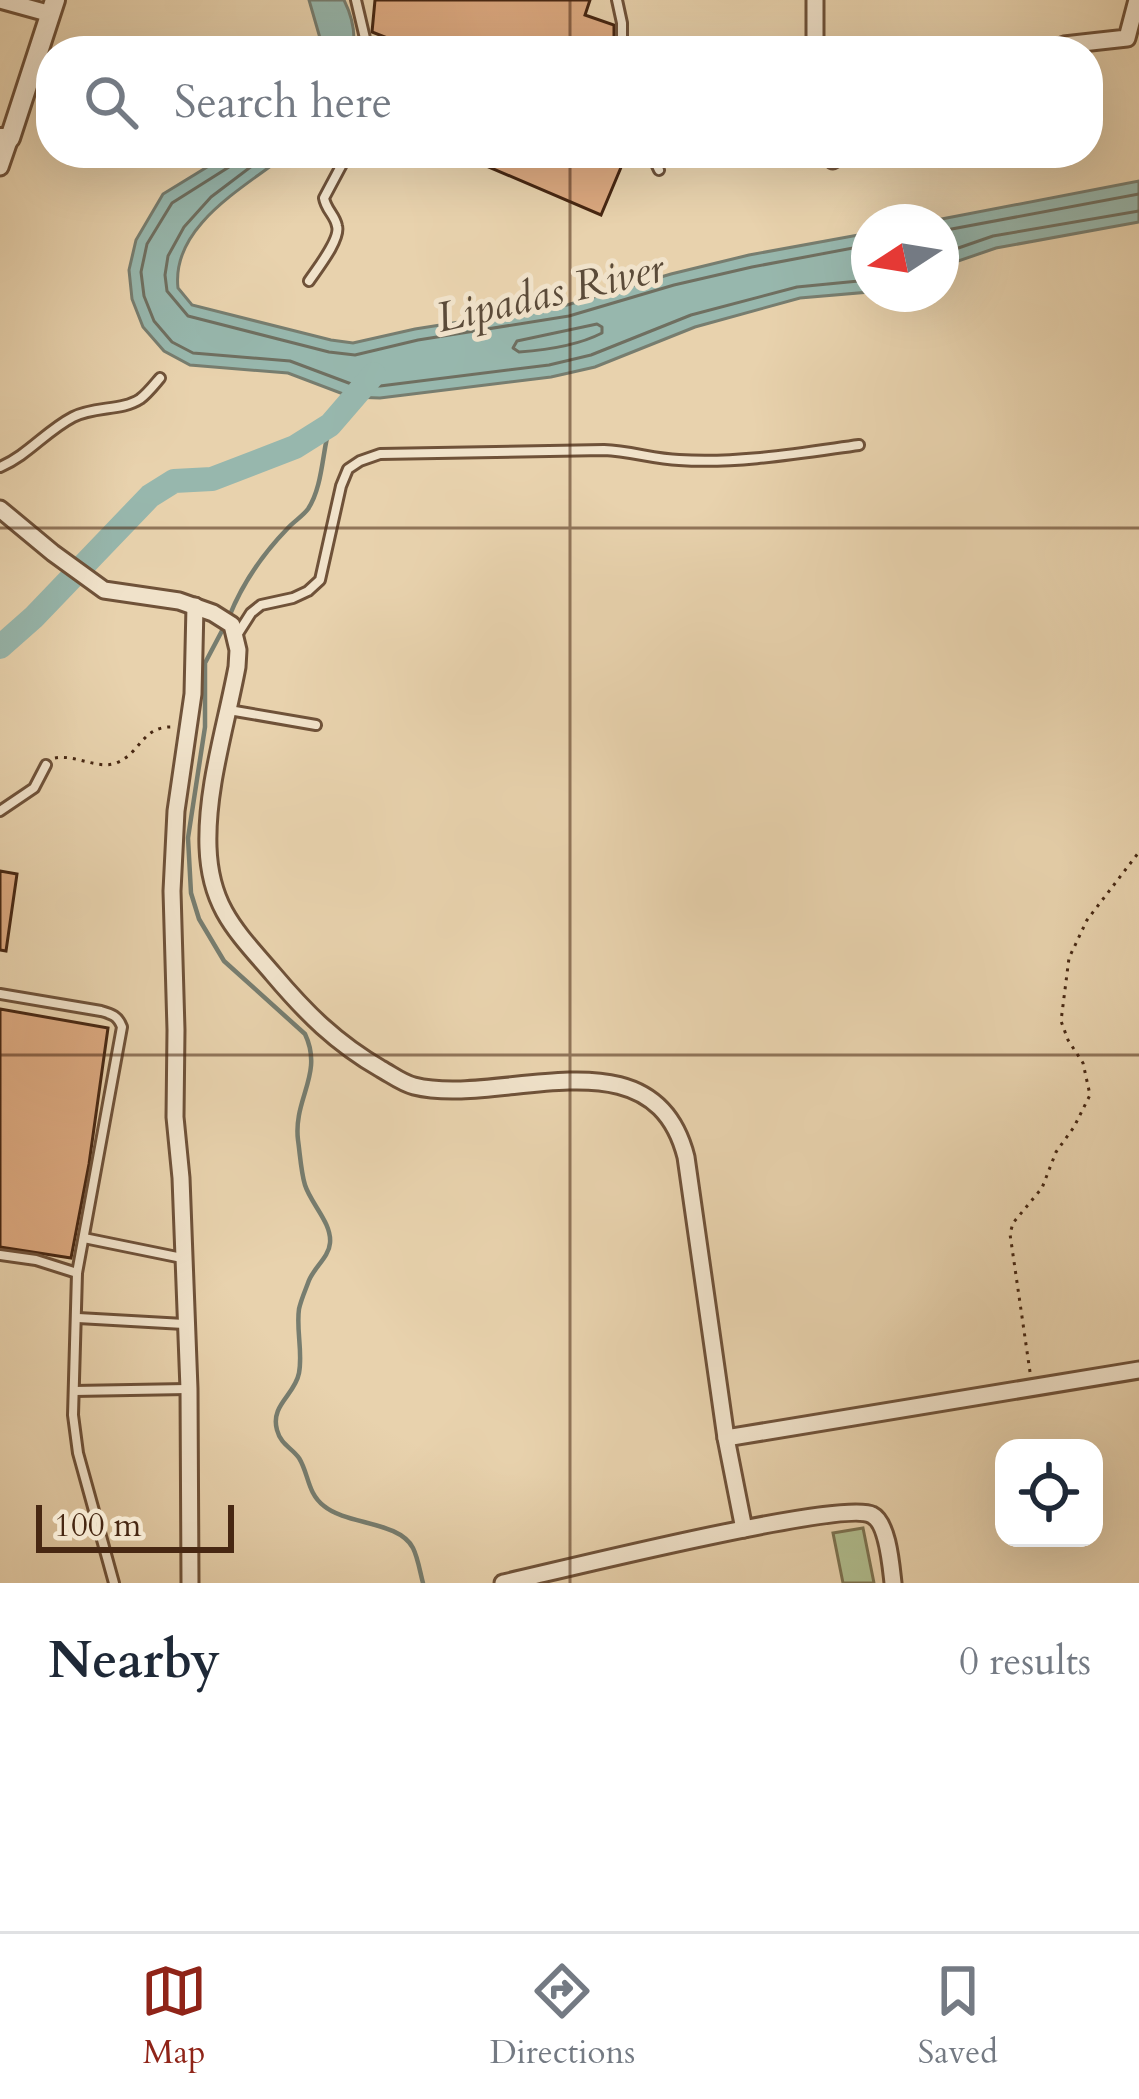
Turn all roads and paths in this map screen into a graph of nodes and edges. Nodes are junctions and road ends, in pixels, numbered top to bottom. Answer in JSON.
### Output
{"nodes":[{"id":1,"x":356,"y":0,"type":"edge"},
{"id":2,"x":617,"y":0,"type":"edge"},
{"id":3,"x":815,"y":0,"type":"edge"},
{"id":4,"x":1137,"y":0,"type":"edge"},
{"id":5,"x":0,"y":1,"type":"edge"},
{"id":6,"x":53,"y":7,"type":"edge"},
{"id":7,"x":42,"y":36,"type":"edge"},
{"id":8,"x":364,"y":36,"type":"edge"},
{"id":9,"x":622,"y":36,"type":"edge"},
{"id":10,"x":815,"y":36,"type":"edge"},
{"id":11,"x":1103,"y":41,"type":"edge"},
{"id":12,"x":36,"y":53,"type":"edge"},
{"id":13,"x":5,"y":138,"type":"edge"},
{"id":14,"x":0,"y":167,"type":"edge"},
{"id":15,"x":340,"y":168,"type":"edge"},
{"id":16,"x":309,"y":281,"type":"dead end"},
{"id":17,"x":160,"y":378,"type":"dead end"},
{"id":18,"x":859,"y":445,"type":"dead end"},
{"id":19,"x":0,"y":467,"type":"edge"},
{"id":20,"x":0,"y":509,"type":"edge"},
{"id":21,"x":195,"y":606,"type":"junction"},
{"id":22,"x":230,"y":626,"type":"junction"},
{"id":23,"x":229,"y":710,"type":"junction"},
{"id":24,"x":316,"y":725,"type":"dead end"},
{"id":25,"x":189,"y":730,"type":"junction"},
{"id":26,"x":46,"y":765,"type":"joint"},
{"id":27,"x":0,"y":811,"type":"edge"},
{"id":28,"x":1139,"y":852,"type":"edge"},
{"id":29,"x":0,"y":994,"type":"edge"},
{"id":30,"x":84,"y":1238,"type":"junction"},
{"id":31,"x":0,"y":1255,"type":"edge"},
{"id":32,"x":183,"y":1258,"type":"junction"},
{"id":33,"x":77,"y":1273,"type":"junction"},
{"id":34,"x":78,"y":1318,"type":"junction"},
{"id":35,"x":186,"y":1324,"type":"junction"},
{"id":36,"x":1139,"y":1370,"type":"edge"},
{"id":37,"x":1032,"y":1387,"type":"junction"},
{"id":38,"x":189,"y":1388,"type":"junction"},
{"id":39,"x":74,"y":1390,"type":"junction"},
{"id":40,"x":726,"y":1438,"type":"junction"},
{"id":41,"x":744,"y":1529,"type":"junction"},
{"id":42,"x":114,"y":1583,"type":"edge"},
{"id":43,"x":190,"y":1583,"type":"edge"},
{"id":44,"x":502,"y":1583,"type":"edge"},
{"id":45,"x":893,"y":1583,"type":"edge"}],
"edges":[{"from":1,"to":8,"type":"lane"},
{"from":2,"to":9,"type":"lane"},
{"from":3,"to":10,"type":"street"},
{"from":4,"to":11,"type":"street"},
{"from":5,"to":6,"type":"street"},
{"from":6,"to":7,"type":"street"},
{"from":12,"to":13,"type":"street"},
{"from":13,"to":14,"type":"street"},
{"from":15,"to":16,"type":"lane"},
{"from":17,"to":19,"type":"lane"},
{"from":18,"to":22,"type":"lane"},
{"from":20,"to":21,"type":"street"},
{"from":21,"to":22,"type":"street"},
{"from":21,"to":25,"type":"street"},
{"from":22,"to":23,"type":"street"},
{"from":23,"to":24,"type":"lane"},
{"from":23,"to":40,"type":"street"},
{"from":25,"to":26,"type":"path"},
{"from":25,"to":32,"type":"street"},
{"from":26,"to":27,"type":"lane"},
{"from":28,"to":37,"type":"path"},
{"from":29,"to":30,"type":"lane"},
{"from":30,"to":32,"type":"lane"},
{"from":30,"to":33,"type":"lane"},
{"from":31,"to":33,"type":"lane"},
{"from":32,"to":35,"type":"street"},
{"from":33,"to":34,"type":"lane"},
{"from":34,"to":35,"type":"lane"},
{"from":34,"to":39,"type":"lane"},
{"from":35,"to":38,"type":"street"},
{"from":36,"to":37,"type":"street"},
{"from":37,"to":40,"type":"street"},
{"from":38,"to":39,"type":"lane"},
{"from":38,"to":43,"type":"street"},
{"from":39,"to":42,"type":"lane"},
{"from":40,"to":41,"type":"street"},
{"from":41,"to":44,"type":"street"},
{"from":41,"to":45,"type":"street"}]}
